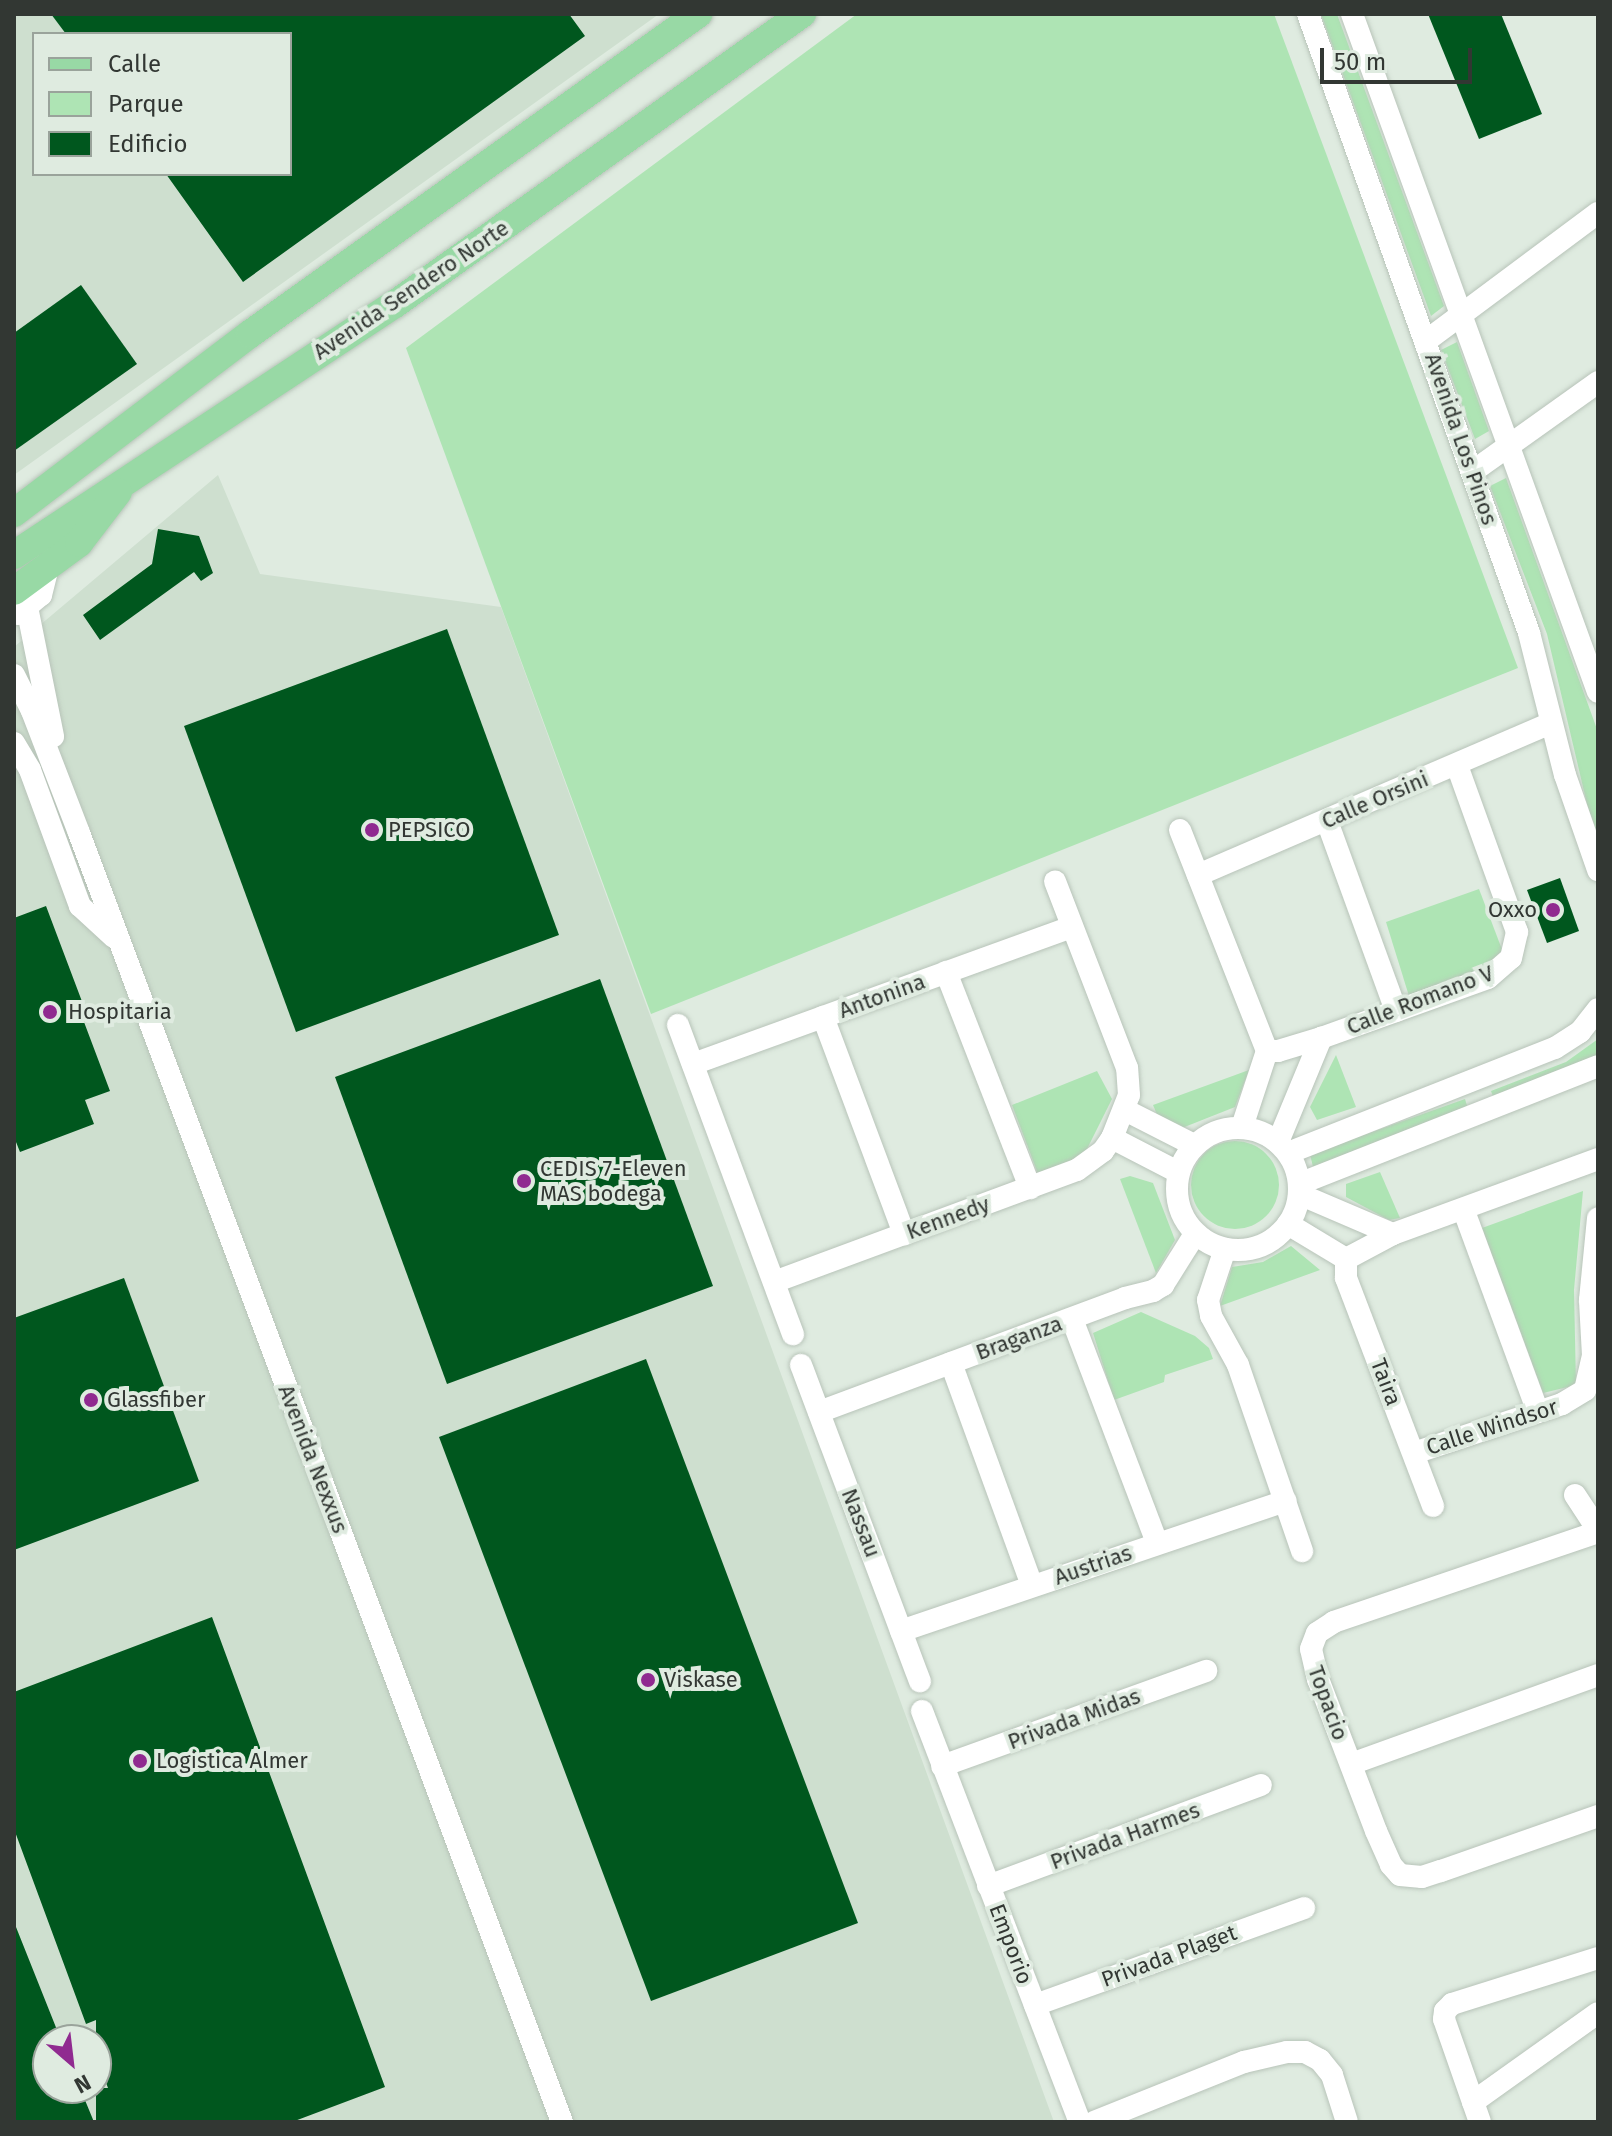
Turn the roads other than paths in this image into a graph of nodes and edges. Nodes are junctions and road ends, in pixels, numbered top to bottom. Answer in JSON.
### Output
{"nodes":[{"id":1,"x":698,"y":14,"type":"edge"},
{"id":2,"x":802,"y":14,"type":"edge"},
{"id":3,"x":1308,"y":14,"type":"edge"},
{"id":4,"x":1352,"y":14,"type":"edge"},
{"id":5,"x":1598,"y":213,"type":"edge"},
{"id":6,"x":1461,"y":316,"type":"junction"},
{"id":7,"x":1426,"y":341,"type":"junction"},
{"id":8,"x":1598,"y":382,"type":"edge"},
{"id":9,"x":1509,"y":446,"type":"junction"},
{"id":10,"x":1472,"y":472,"type":"junction"},
{"id":11,"x":128,"y":478,"type":"junction"},
{"id":12,"x":14,"y":513,"type":"edge"},
{"id":13,"x":14,"y":555,"type":"edge"},
{"id":14,"x":18,"y":605,"type":"edge"},
{"id":15,"x":1590,"y":649,"type":"edge"},
{"id":16,"x":14,"y":675,"type":"edge"},
{"id":17,"x":1598,"y":692,"type":"edge"},
{"id":18,"x":1551,"y":723,"type":"junction"},
{"id":19,"x":14,"y":743,"type":"edge"},
{"id":20,"x":1457,"y":765,"type":"junction"},
{"id":21,"x":64,"y":796,"type":"junction"},
{"id":22,"x":1327,"y":821,"type":"junction"},
{"id":23,"x":1180,"y":830,"type":"dead end"},
{"id":24,"x":1598,"y":870,"type":"edge"},
{"id":25,"x":1198,"y":875,"type":"junction"},
{"id":26,"x":1055,"y":881,"type":"dead end"},
{"id":27,"x":1072,"y":927,"type":"junction"},
{"id":28,"x":119,"y":942,"type":"junction"},
{"id":29,"x":946,"y":972,"type":"junction"},
{"id":30,"x":1598,"y":1009,"type":"edge"},
{"id":31,"x":1396,"y":1011,"type":"junction"},
{"id":32,"x":823,"y":1017,"type":"junction"},
{"id":33,"x":678,"y":1025,"type":"dead end"},
{"id":34,"x":1321,"y":1038,"type":"junction"},
{"id":35,"x":1267,"y":1051,"type":"junction"},
{"id":36,"x":693,"y":1064,"type":"junction"},
{"id":37,"x":1598,"y":1066,"type":"edge"},
{"id":38,"x":1478,"y":1080,"type":"junction"},
{"id":39,"x":1488,"y":1107,"type":"junction"},
{"id":40,"x":1125,"y":1110,"type":"junction"},
{"id":41,"x":1242,"y":1127,"type":"junction"},
{"id":42,"x":1112,"y":1138,"type":"junction"},
{"id":43,"x":1194,"y":1145,"type":"junction"},
{"id":44,"x":1283,"y":1148,"type":"junction"},
{"id":45,"x":1598,"y":1159,"type":"edge"},
{"id":46,"x":1178,"y":1172,"type":"junction"},
{"id":47,"x":1030,"y":1188,"type":"junction"},
{"id":48,"x":1299,"y":1189,"type":"junction"},
{"id":49,"x":1464,"y":1211,"type":"junction"},
{"id":50,"x":1598,"y":1218,"type":"edge"},
{"id":51,"x":1288,"y":1224,"type":"junction"},
{"id":52,"x":904,"y":1234,"type":"junction"},
{"id":53,"x":1195,"y":1234,"type":"junction"},
{"id":54,"x":1393,"y":1234,"type":"junction"},
{"id":55,"x":1225,"y":1249,"type":"junction"},
{"id":56,"x":1346,"y":1259,"type":"junction"},
{"id":57,"x":774,"y":1282,"type":"junction"},
{"id":58,"x":1072,"y":1319,"type":"junction"},
{"id":59,"x":793,"y":1334,"type":"dead end"},
{"id":60,"x":951,"y":1363,"type":"junction"},
{"id":61,"x":801,"y":1365,"type":"dead end"},
{"id":62,"x":819,"y":1412,"type":"junction"},
{"id":63,"x":1538,"y":1412,"type":"junction"},
{"id":64,"x":1414,"y":1453,"type":"junction"},
{"id":65,"x":1575,"y":1495,"type":"dead end"},
{"id":66,"x":1286,"y":1501,"type":"junction"},
{"id":67,"x":1433,"y":1506,"type":"dead end"},
{"id":68,"x":1598,"y":1531,"type":"edge"},
{"id":69,"x":1157,"y":1543,"type":"junction"},
{"id":70,"x":1302,"y":1551,"type":"dead end"},
{"id":71,"x":1032,"y":1586,"type":"junction"},
{"id":72,"x":901,"y":1631,"type":"junction"},
{"id":73,"x":1206,"y":1671,"type":"dead end"},
{"id":74,"x":1598,"y":1675,"type":"edge"},
{"id":75,"x":920,"y":1681,"type":"dead end"},
{"id":76,"x":922,"y":1711,"type":"dead end"},
{"id":77,"x":1351,"y":1764,"type":"junction"},
{"id":78,"x":942,"y":1766,"type":"junction"},
{"id":79,"x":1261,"y":1785,"type":"dead end"},
{"id":80,"x":1598,"y":1816,"type":"edge"},
{"id":81,"x":988,"y":1886,"type":"junction"},
{"id":82,"x":1304,"y":1908,"type":"dead end"},
{"id":83,"x":1598,"y":1958,"type":"edge"},
{"id":84,"x":1035,"y":2005,"type":"junction"},
{"id":85,"x":1598,"y":2013,"type":"edge"},
{"id":86,"x":1476,"y":2112,"type":"edge"},
{"id":87,"x":562,"y":2122,"type":"edge"},
{"id":88,"x":1080,"y":2122,"type":"edge"},
{"id":89,"x":1094,"y":2122,"type":"edge"},
{"id":90,"x":1347,"y":2122,"type":"edge"}],
"edges":[{"from":1,"to":12,"type":"main road"},
{"from":2,"to":11,"type":"main road","name":"Avenida Sendero Norte"},
{"from":3,"to":7,"type":"street","name":"Avenida Los Pinos"},
{"from":4,"to":6,"type":"street","name":"Avenida Los Pinos"},
{"from":5,"to":6,"type":"street"},
{"from":6,"to":7,"type":"street"},
{"from":6,"to":9,"type":"street","name":"Avenida Los Pinos"},
{"from":7,"to":10,"type":"street","name":"Avenida Los Pinos"},
{"from":8,"to":9,"type":"street"},
{"from":9,"to":10,"type":"street"},
{"from":9,"to":15,"type":"street","name":"Avenida Los Pinos"},
{"from":10,"to":18,"type":"street","name":"Avenida Los Pinos"},
{"from":11,"to":13,"type":"main road","name":"Avenida Sendero Norte"},
{"from":11,"to":14,"type":"main road"},
{"from":14,"to":21,"type":"street"},
{"from":15,"to":17,"type":"street","name":"Avenida Los Pinos"},
{"from":16,"to":21,"type":"street"},
{"from":18,"to":20,"type":"street","name":"Calle Orsini"},
{"from":18,"to":24,"type":"street","name":"Avenida Los Pinos"},
{"from":19,"to":28,"type":"street"},
{"from":20,"to":22,"type":"street","name":"Calle Orsini"},
{"from":20,"to":31,"type":"street","name":"Calle Romano V"},
{"from":21,"to":28,"type":"street","name":"Avenida Nexxus"},
{"from":22,"to":25,"type":"street","name":"Calle Orsini"},
{"from":22,"to":31,"type":"street"},
{"from":23,"to":25,"type":"street"},
{"from":25,"to":35,"type":"street"},
{"from":26,"to":27,"type":"street"},
{"from":27,"to":29,"type":"street","name":"Antonina"},
{"from":27,"to":40,"type":"street","name":"Kennedy"},
{"from":28,"to":87,"type":"street","name":"Avenida Nexxus"},
{"from":29,"to":32,"type":"street","name":"Antonina"},
{"from":29,"to":47,"type":"street"},
{"from":30,"to":38,"type":"street"},
{"from":31,"to":34,"type":"street","name":"Calle Romano V"},
{"from":32,"to":36,"type":"street","name":"Antonina"},
{"from":32,"to":52,"type":"street"},
{"from":33,"to":36,"type":"street"},
{"from":34,"to":35,"type":"street","name":"Calle Romano V"},
{"from":34,"to":44,"type":"street"},
{"from":35,"to":41,"type":"street"},
{"from":36,"to":57,"type":"street"},
{"from":37,"to":39,"type":"street"},
{"from":38,"to":39,"type":"street"},
{"from":38,"to":44,"type":"street"},
{"from":39,"to":48,"type":"street"},
{"from":40,"to":42,"type":"street","name":"Kennedy"},
{"from":40,"to":43,"type":"street"},
{"from":41,"to":43,"type":"street"},
{"from":41,"to":44,"type":"street"},
{"from":42,"to":46,"type":"street"},
{"from":42,"to":47,"type":"street","name":"Kennedy"},
{"from":43,"to":46,"type":"street"},
{"from":44,"to":48,"type":"street"},
{"from":45,"to":49,"type":"street"},
{"from":46,"to":53,"type":"street"},
{"from":47,"to":52,"type":"street","name":"Kennedy"},
{"from":48,"to":51,"type":"street"},
{"from":48,"to":54,"type":"street"},
{"from":49,"to":54,"type":"street"},
{"from":49,"to":63,"type":"street"},
{"from":50,"to":63,"type":"street","name":"Calle Windsor"},
{"from":51,"to":55,"type":"street"},
{"from":51,"to":56,"type":"street"},
{"from":52,"to":57,"type":"street","name":"Kennedy"},
{"from":53,"to":55,"type":"street"},
{"from":53,"to":58,"type":"street","name":"Braganza"},
{"from":54,"to":56,"type":"street"},
{"from":55,"to":66,"type":"street"},
{"from":56,"to":64,"type":"street","name":"Taira"},
{"from":57,"to":59,"type":"street"},
{"from":58,"to":60,"type":"street","name":"Braganza"},
{"from":58,"to":69,"type":"street"},
{"from":60,"to":62,"type":"street","name":"Braganza"},
{"from":60,"to":71,"type":"street"},
{"from":61,"to":62,"type":"street","name":"Nassau"},
{"from":62,"to":72,"type":"street","name":"Nassau"},
{"from":63,"to":64,"type":"street","name":"Calle Windsor"},
{"from":64,"to":67,"type":"street","name":"Taira"},
{"from":65,"to":68,"type":"street"},
{"from":66,"to":69,"type":"street","name":"Austrias"},
{"from":66,"to":70,"type":"street"},
{"from":68,"to":77,"type":"street","name":"Topacio"},
{"from":69,"to":71,"type":"street","name":"Austrias"},
{"from":71,"to":72,"type":"street","name":"Austrias"},
{"from":72,"to":75,"type":"street","name":"Nassau"},
{"from":73,"to":78,"type":"street","name":"Privada Midas"},
{"from":74,"to":77,"type":"street"},
{"from":76,"to":78,"type":"street","name":"Emporio"},
{"from":77,"to":80,"type":"street","name":"Topacio"},
{"from":78,"to":81,"type":"street","name":"Emporio"},
{"from":79,"to":81,"type":"street","name":"Privada Harmes"},
{"from":81,"to":84,"type":"street","name":"Emporio"},
{"from":82,"to":84,"type":"street","name":"Privada Plaget"},
{"from":83,"to":86,"type":"street"},
{"from":84,"to":88,"type":"street","name":"Emporio"},
{"from":85,"to":86,"type":"street"},
{"from":89,"to":90,"type":"street"}]}
